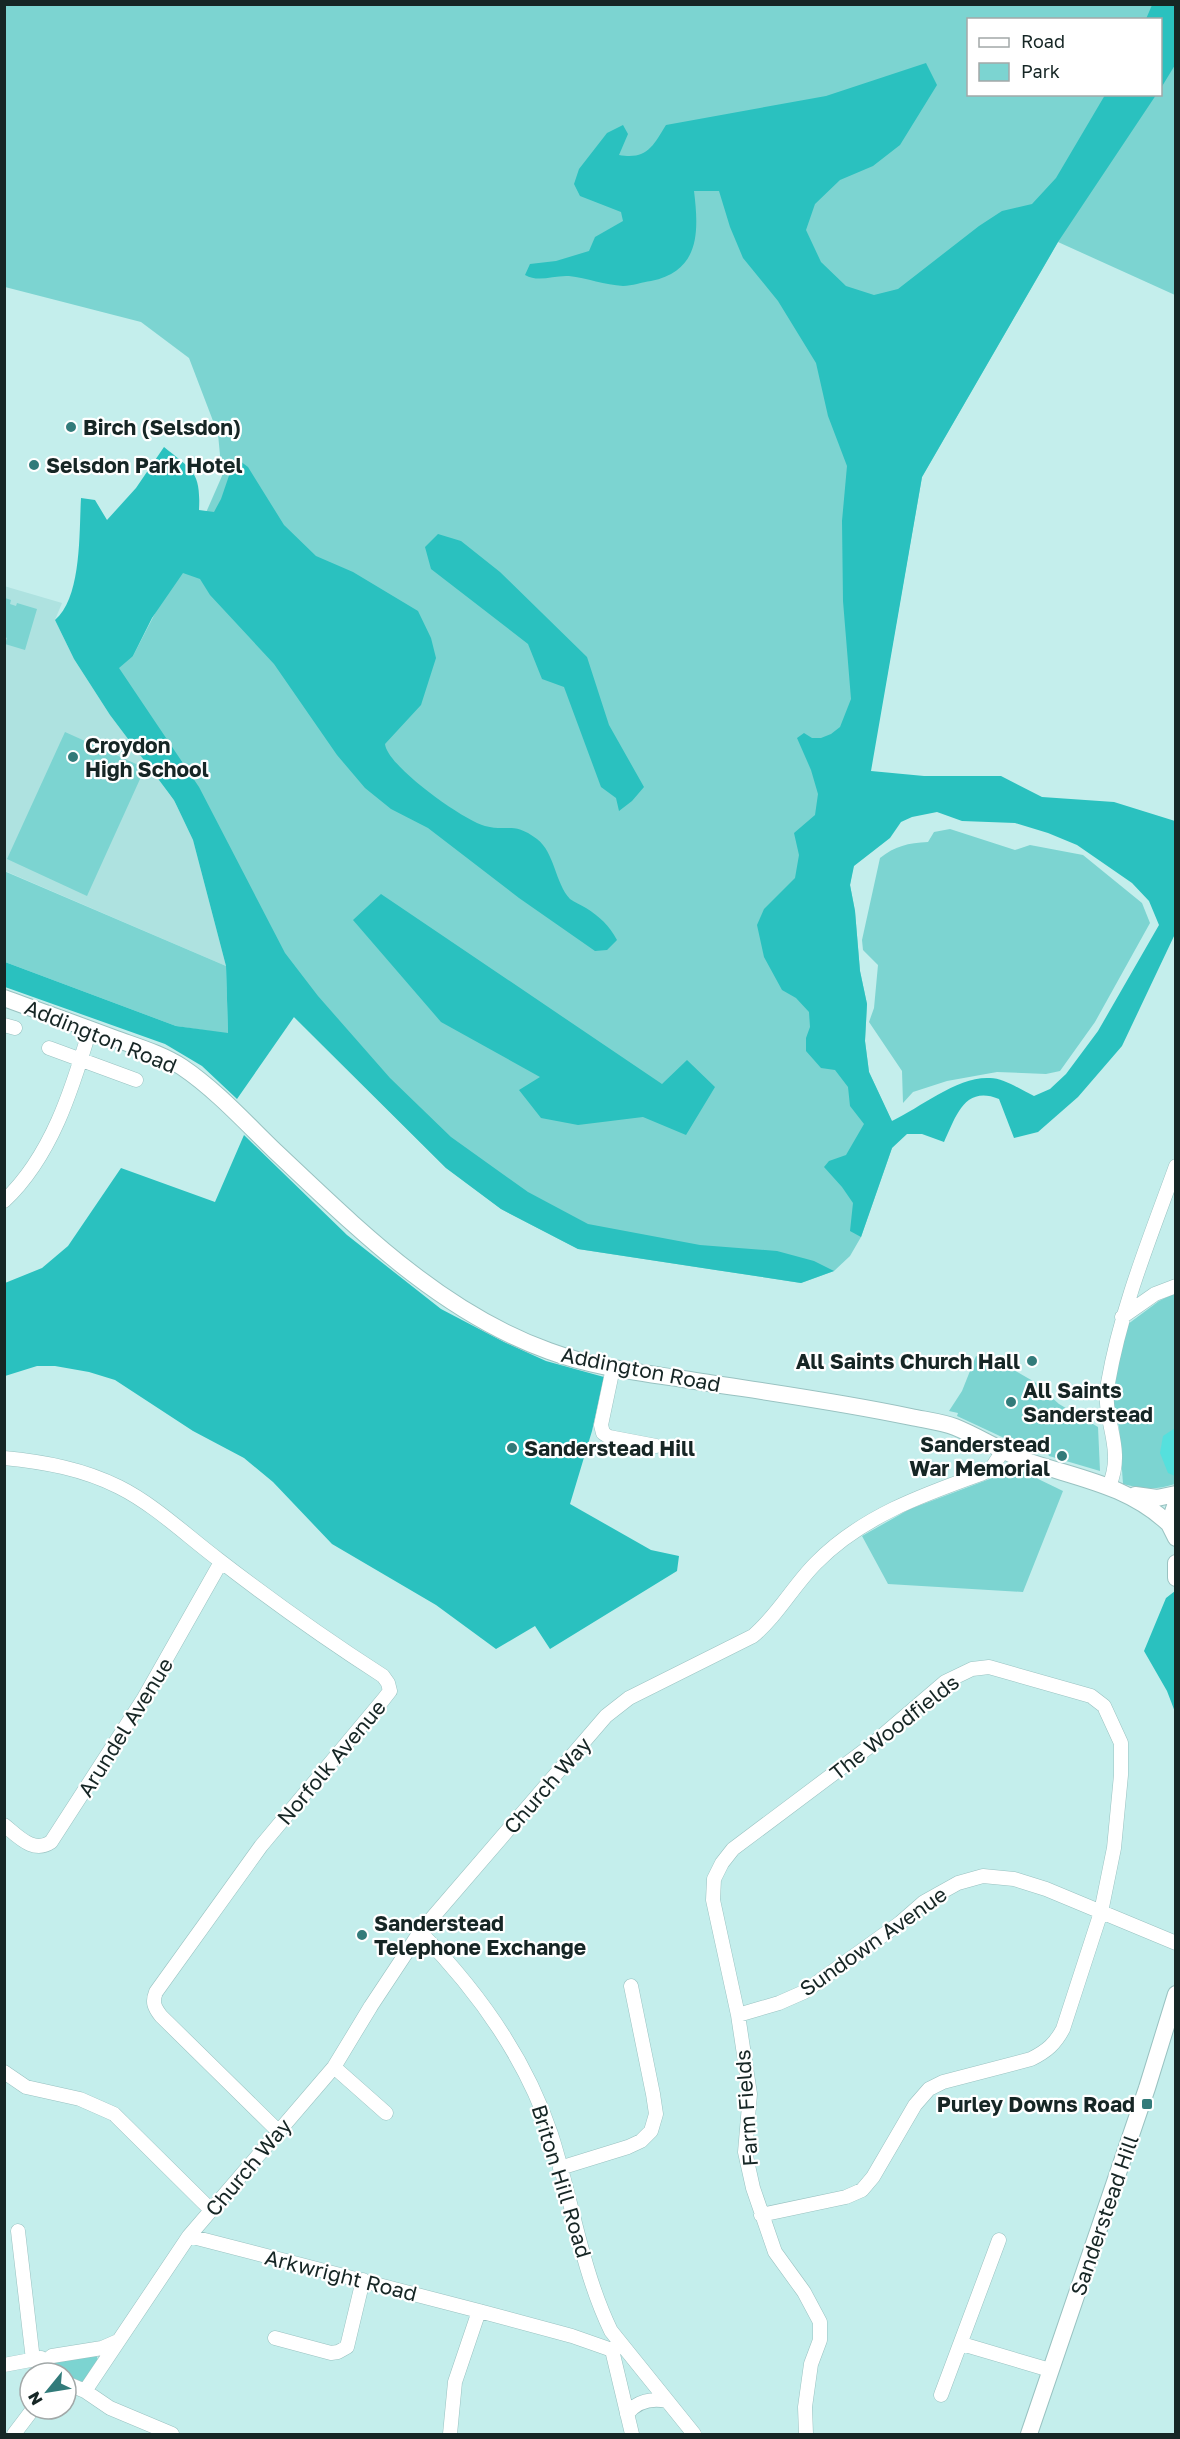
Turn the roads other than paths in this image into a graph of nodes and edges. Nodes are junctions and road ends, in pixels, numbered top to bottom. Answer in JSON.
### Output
{"nodes":[{"id":1,"x":4,"y":998,"type":"edge"},
{"id":2,"x":90,"y":1029,"type":"junction"},
{"id":3,"x":49,"y":1048,"type":"dead end"},
{"id":4,"x":81,"y":1059,"type":"junction"},
{"id":5,"x":136,"y":1080,"type":"dead end"},
{"id":6,"x":1176,"y":1166,"type":"edge"},
{"id":7,"x":4,"y":1201,"type":"edge"},
{"id":8,"x":1136,"y":1275,"type":"junction"},
{"id":9,"x":1176,"y":1286,"type":"edge"},
{"id":10,"x":1155,"y":1294,"type":"junction"},
{"id":11,"x":1122,"y":1317,"type":"junction"},
{"id":12,"x":613,"y":1368,"type":"junction"},
{"id":13,"x":657,"y":1446,"type":"dead end"},
{"id":14,"x":1002,"y":1452,"type":"junction"},
{"id":15,"x":4,"y":1458,"type":"edge"},
{"id":16,"x":1116,"y":1489,"type":"junction"},
{"id":17,"x":1176,"y":1494,"type":"edge"},
{"id":18,"x":1176,"y":1503,"type":"edge"},
{"id":19,"x":1172,"y":1532,"type":"edge"},
{"id":20,"x":1176,"y":1550,"type":"edge"},
{"id":21,"x":221,"y":1562,"type":"junction"},
{"id":22,"x":1176,"y":1563,"type":"edge"},
{"id":23,"x":1176,"y":1578,"type":"edge"},
{"id":24,"x":4,"y":1825,"type":"edge"},
{"id":25,"x":1101,"y":1912,"type":"junction"},
{"id":26,"x":420,"y":1932,"type":"junction"},
{"id":27,"x":1176,"y":1943,"type":"edge"},
{"id":28,"x":631,"y":1986,"type":"dead end"},
{"id":29,"x":1176,"y":1994,"type":"edge"},
{"id":30,"x":738,"y":2015,"type":"junction"},
{"id":31,"x":334,"y":2067,"type":"junction"},
{"id":32,"x":4,"y":2072,"type":"edge"},
{"id":33,"x":386,"y":2112,"type":"dead end"},
{"id":34,"x":278,"y":2131,"type":"junction"},
{"id":35,"x":560,"y":2168,"type":"junction"},
{"id":36,"x":211,"y":2210,"type":"junction"},
{"id":37,"x":761,"y":2215,"type":"junction"},
{"id":38,"x":18,"y":2231,"type":"dead end"},
{"id":39,"x":189,"y":2236,"type":"junction"},
{"id":40,"x":999,"y":2240,"type":"dead end"},
{"id":41,"x":363,"y":2280,"type":"junction"},
{"id":42,"x":479,"y":2311,"type":"junction"},
{"id":43,"x":275,"y":2338,"type":"dead end"},
{"id":44,"x":119,"y":2340,"type":"junction"},
{"id":45,"x":962,"y":2344,"type":"junction"},
{"id":46,"x":616,"y":2346,"type":"junction"},
{"id":47,"x":90,"y":2350,"type":"junction"},
{"id":48,"x":52,"y":2355,"type":"junction"},
{"id":49,"x":33,"y":2360,"type":"junction"},
{"id":50,"x":47,"y":2361,"type":"edge"},
{"id":51,"x":11,"y":2364,"type":"edge"},
{"id":52,"x":102,"y":2367,"type":"junction"},
{"id":53,"x":1050,"y":2370,"type":"junction"},
{"id":54,"x":78,"y":2388,"type":"edge"},
{"id":55,"x":85,"y":2391,"type":"junction"},
{"id":56,"x":941,"y":2395,"type":"dead end"},
{"id":57,"x":667,"y":2401,"type":"junction"},
{"id":58,"x":627,"y":2414,"type":"junction"},
{"id":59,"x":24,"y":2421,"type":"edge"},
{"id":60,"x":155,"y":2431,"type":"edge"},
{"id":61,"x":14,"y":2434,"type":"edge"},
{"id":62,"x":172,"y":2434,"type":"edge"},
{"id":63,"x":450,"y":2434,"type":"edge"},
{"id":64,"x":632,"y":2434,"type":"edge"},
{"id":65,"x":694,"y":2434,"type":"edge"},
{"id":66,"x":806,"y":2434,"type":"edge"},
{"id":67,"x":1029,"y":2434,"type":"edge"}],
"edges":[{"from":1,"to":2,"type":"main road","name":"Addington Road"},
{"from":2,"to":4,"type":"street"},
{"from":2,"to":12,"type":"main road","name":"Addington Road"},
{"from":3,"to":4,"type":"street"},
{"from":4,"to":5,"type":"street"},
{"from":4,"to":7,"type":"street"},
{"from":6,"to":8,"type":"street"},
{"from":8,"to":10,"type":"street"},
{"from":8,"to":11,"type":"street"},
{"from":9,"to":10,"type":"street"},
{"from":10,"to":11,"type":"street"},
{"from":11,"to":16,"type":"street"},
{"from":12,"to":13,"type":"street"},
{"from":12,"to":14,"type":"main road","name":"Addington Road"},
{"from":14,"to":16,"type":"main road","name":"Addington Road"},
{"from":14,"to":26,"type":"street","name":"Church Way"},
{"from":15,"to":21,"type":"street","name":"Norfolk Avenue"},
{"from":16,"to":17,"type":"main road"},
{"from":16,"to":19,"type":"main road"},
{"from":18,"to":19,"type":"main road"},
{"from":19,"to":20,"type":"main road"},
{"from":21,"to":24,"type":"street","name":"Arundel Avenue"},
{"from":21,"to":34,"type":"street","name":"Norfolk Avenue"},
{"from":22,"to":23,"type":"main road"},
{"from":25,"to":27,"type":"street","name":"Sundown Avenue"},
{"from":25,"to":30,"type":"street","name":"Sundown Avenue"},
{"from":25,"to":30,"type":"street","name":"The Woodfields"},
{"from":25,"to":37,"type":"street","name":"The Woodfields"},
{"from":26,"to":31,"type":"street","name":"Church Way"},
{"from":26,"to":35,"type":"street","name":"Briton Hill Road"},
{"from":28,"to":35,"type":"street"},
{"from":29,"to":53,"type":"main road","name":"Sanderstead Hill"},
{"from":30,"to":37,"type":"street","name":"Farm Fields"},
{"from":31,"to":33,"type":"street"},
{"from":31,"to":34,"type":"street","name":"Church Way"},
{"from":32,"to":36,"type":"street"},
{"from":34,"to":36,"type":"street","name":"Church Way"},
{"from":35,"to":46,"type":"street","name":"Briton Hill Road"},
{"from":36,"to":39,"type":"street","name":"Church Way"},
{"from":37,"to":66,"type":"street","name":"Farm Fields"},
{"from":38,"to":49,"type":"street"},
{"from":39,"to":41,"type":"street","name":"Arkwright Road"},
{"from":39,"to":44,"type":"street"},
{"from":40,"to":45,"type":"street"},
{"from":41,"to":42,"type":"street","name":"Arkwright Road"},
{"from":41,"to":43,"type":"street"},
{"from":42,"to":46,"type":"street","name":"Arkwright Road"},
{"from":42,"to":63,"type":"street"},
{"from":44,"to":47,"type":"street"},
{"from":44,"to":52,"type":"street"},
{"from":45,"to":53,"type":"street"},
{"from":45,"to":56,"type":"street"},
{"from":46,"to":57,"type":"street","name":"Briton Hill Road"},
{"from":46,"to":58,"type":"street"},
{"from":47,"to":48,"type":"street"},
{"from":47,"to":52,"type":"street"},
{"from":48,"to":49,"type":"street"},
{"from":48,"to":50,"type":"street"},
{"from":49,"to":51,"type":"street"},
{"from":52,"to":55,"type":"street"},
{"from":53,"to":67,"type":"main road","name":"Sanderstead Hill"},
{"from":54,"to":55,"type":"street"},
{"from":55,"to":60,"type":"street"},
{"from":57,"to":58,"type":"street"},
{"from":57,"to":65,"type":"street","name":"Briton Hill Road"},
{"from":58,"to":64,"type":"street"},
{"from":59,"to":61,"type":"street"},
{"from":60,"to":62,"type":"street"}]}
